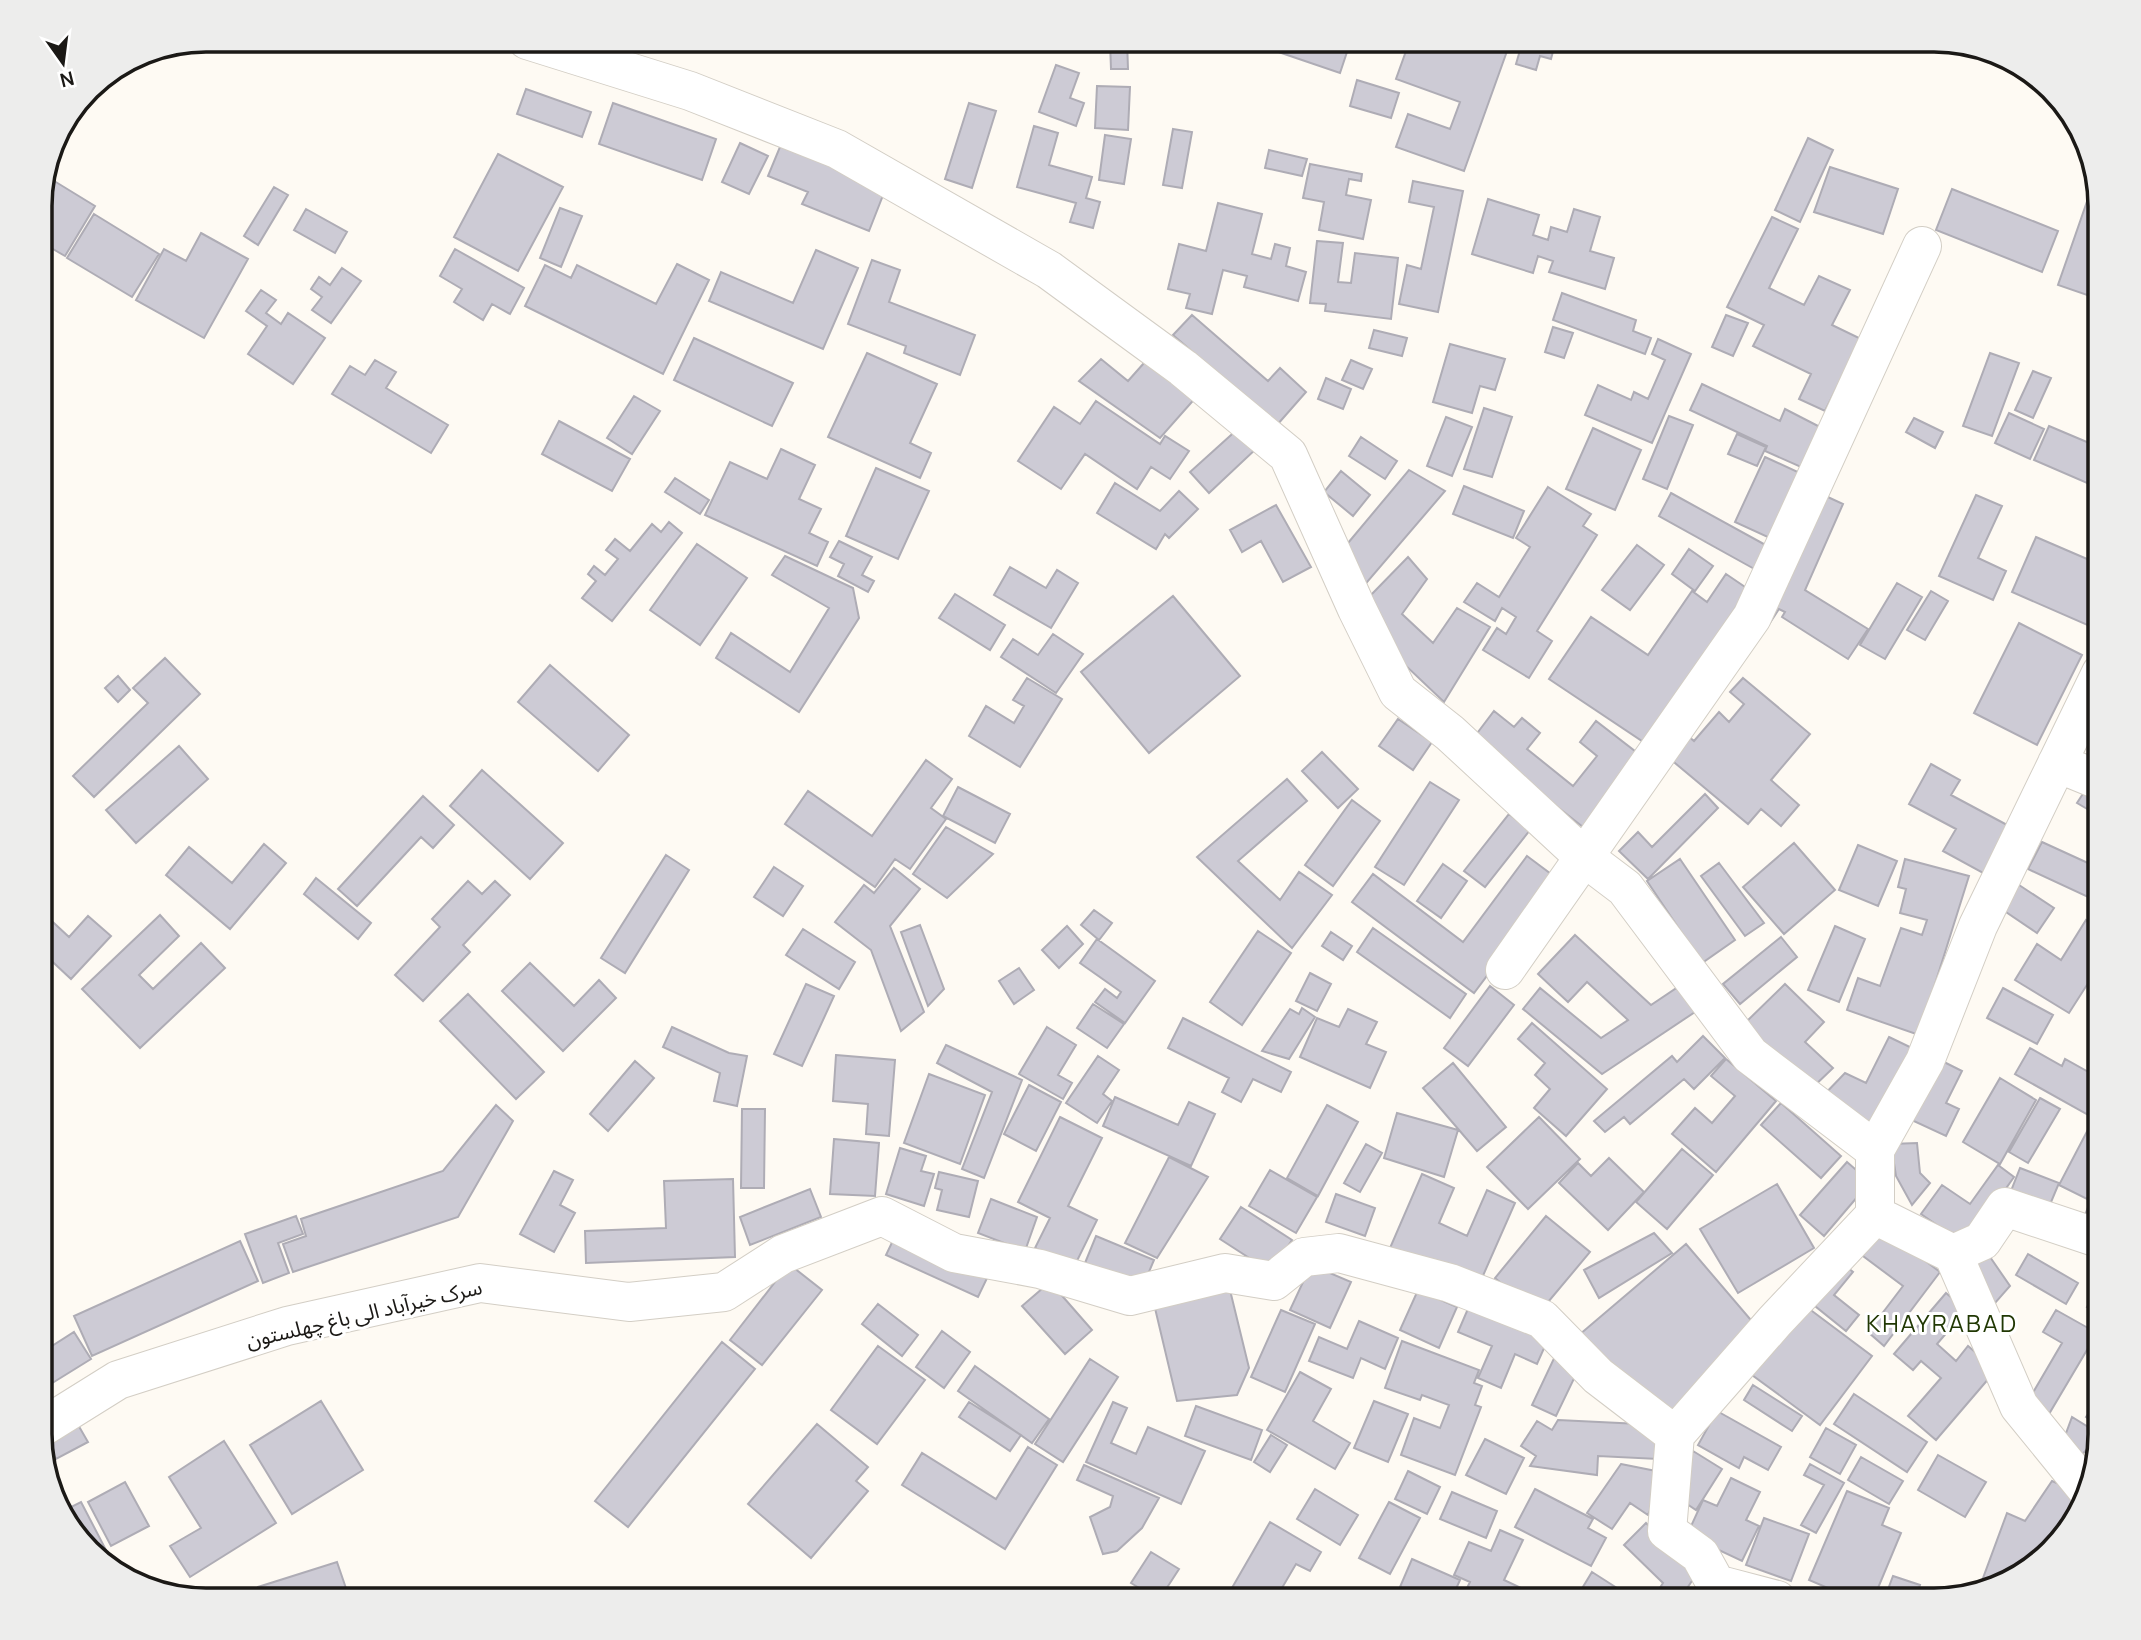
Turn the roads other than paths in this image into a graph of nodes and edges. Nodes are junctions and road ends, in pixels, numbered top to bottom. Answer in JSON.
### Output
{"nodes":[{"id":1,"x":569,"y":53,"type":"edge"},
{"id":2,"x":1922,"y":246,"type":"dead end"},
{"id":3,"x":2088,"y":699,"type":"edge"},
{"id":4,"x":2057,"y":762,"type":"junction"},
{"id":5,"x":2088,"y":775,"type":"edge"},
{"id":6,"x":1584,"y":858,"type":"junction"},
{"id":7,"x":1506,"y":970,"type":"dead end"},
{"id":8,"x":1875,"y":1150,"type":"junction"},
{"id":9,"x":1875,"y":1215,"type":"junction"},
{"id":10,"x":2088,"y":1235,"type":"edge"},
{"id":11,"x":1953,"y":1254,"type":"junction"},
{"id":12,"x":53,"y":1421,"type":"edge"},
{"id":13,"x":1675,"y":1435,"type":"junction"},
{"id":14,"x":2080,"y":1482,"type":"edge"},
{"id":15,"x":1710,"y":1588,"type":"edge"}],
"edges":[{"from":1,"to":6,"type":"street"},
{"from":2,"to":6,"type":"street"},
{"from":3,"to":4,"type":"street"},
{"from":4,"to":5,"type":"street"},
{"from":4,"to":8,"type":"street"},
{"from":6,"to":7,"type":"street"},
{"from":6,"to":8,"type":"street"},
{"from":8,"to":9,"type":"street"},
{"from":9,"to":11,"type":"street"},
{"from":9,"to":13,"type":"street"},
{"from":10,"to":11,"type":"street"},
{"from":11,"to":14,"type":"street"},
{"from":12,"to":13,"type":"street","name":"سرک خیرآباد الی باغ چهلستون"},
{"from":13,"to":15,"type":"street"}]}
